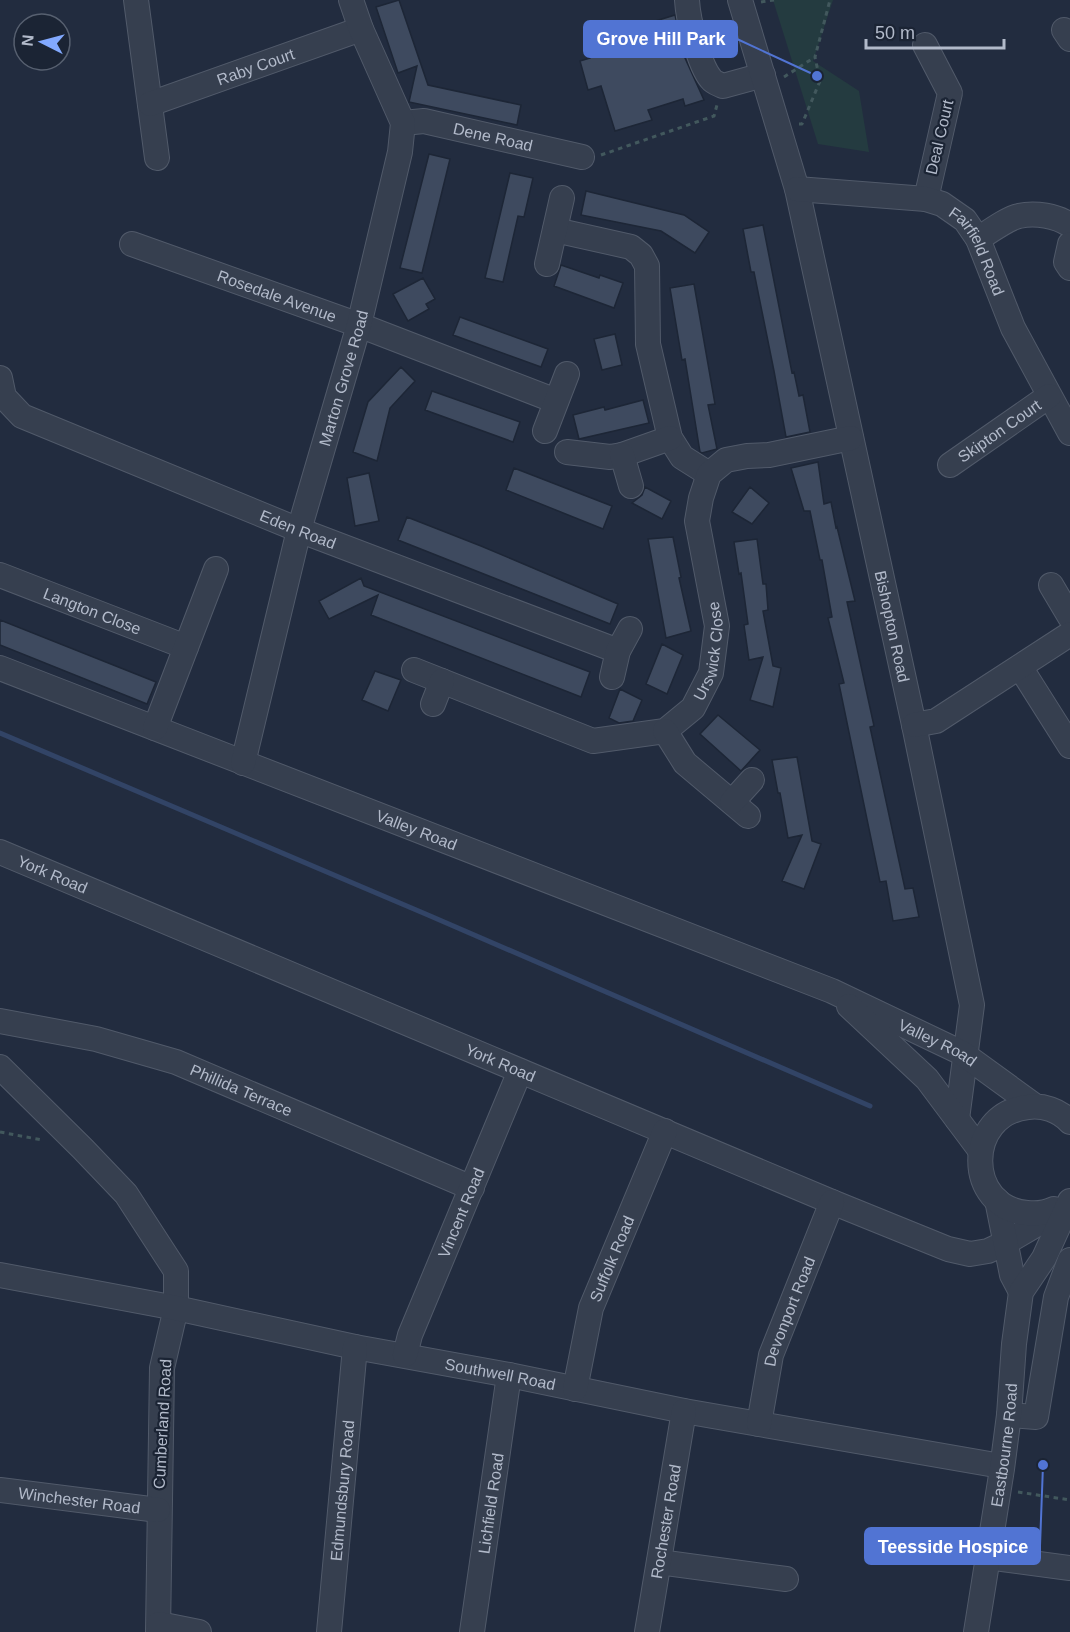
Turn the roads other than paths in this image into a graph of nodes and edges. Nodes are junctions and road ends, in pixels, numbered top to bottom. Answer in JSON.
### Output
{"nodes":[{"id":1,"x":136,"y":0,"type":"edge"},
{"id":2,"x":351,"y":0,"type":"edge"},
{"id":3,"x":687,"y":0,"type":"edge"},
{"id":4,"x":740,"y":0,"type":"edge"},
{"id":5,"x":361,"y":29,"type":"junction"},
{"id":6,"x":925,"y":45,"type":"dead end"},
{"id":7,"x":767,"y":87,"type":"junction"},
{"id":8,"x":150,"y":104,"type":"junction"},
{"id":9,"x":403,"y":123,"type":"junction"},
{"id":10,"x":582,"y":157,"type":"road end"},
{"id":11,"x":157,"y":158,"type":"dead end"},
{"id":12,"x":797,"y":189,"type":"junction"},
{"id":13,"x":562,"y":198,"type":"dead end"},
{"id":14,"x":926,"y":199,"type":"junction"},
{"id":15,"x":1070,"y":225,"type":"edge"},
{"id":16,"x":555,"y":230,"type":"junction"},
{"id":17,"x":978,"y":239,"type":"junction"},
{"id":18,"x":132,"y":244,"type":"dead end"},
{"id":19,"x":1070,"y":244,"type":"edge"},
{"id":20,"x":547,"y":264,"type":"dead end"},
{"id":21,"x":1070,"y":268,"type":"edge"},
{"id":22,"x":359,"y":326,"type":"junction"},
{"id":23,"x":567,"y":374,"type":"dead end"},
{"id":24,"x":0,"y":378,"type":"edge"},
{"id":25,"x":1049,"y":396,"type":"junction"},
{"id":26,"x":556,"y":401,"type":"junction"},
{"id":27,"x":545,"y":431,"type":"dead end"},
{"id":28,"x":1070,"y":433,"type":"edge"},
{"id":29,"x":670,"y":438,"type":"junction"},
{"id":30,"x":851,"y":438,"type":"junction"},
{"id":31,"x":567,"y":452,"type":"dead end"},
{"id":32,"x":622,"y":455,"type":"junction"},
{"id":33,"x":950,"y":465,"type":"dead end"},
{"id":34,"x":709,"y":474,"type":"junction"},
{"id":35,"x":630,"y":486,"type":"dead end"},
{"id":36,"x":299,"y":530,"type":"junction"},
{"id":37,"x":216,"y":569,"type":"dead end"},
{"id":38,"x":0,"y":576,"type":"edge"},
{"id":39,"x":1051,"y":585,"type":"dead end"},
{"id":40,"x":1070,"y":617,"type":"edge"},
{"id":41,"x":630,"y":629,"type":"dead end"},
{"id":42,"x":1070,"y":634,"type":"edge"},
{"id":43,"x":186,"y":647,"type":"junction"},
{"id":44,"x":618,"y":651,"type":"junction"},
{"id":45,"x":1020,"y":667,"type":"junction"},
{"id":46,"x":0,"y":668,"type":"edge"},
{"id":47,"x":414,"y":670,"type":"dead end"},
{"id":48,"x":612,"y":676,"type":"dead end"},
{"id":49,"x":442,"y":681,"type":"junction"},
{"id":50,"x":433,"y":704,"type":"dead end"},
{"id":51,"x":914,"y":725,"type":"junction"},
{"id":52,"x":155,"y":728,"type":"junction"},
{"id":53,"x":665,"y":731,"type":"junction"},
{"id":54,"x":1070,"y":746,"type":"edge"},
{"id":55,"x":243,"y":763,"type":"junction"},
{"id":56,"x":752,"y":780,"type":"dead end"},
{"id":57,"x":0,"y":852,"type":"edge"},
{"id":58,"x":832,"y":991,"type":"junction"},
{"id":59,"x":0,"y":1021,"type":"edge"},
{"id":60,"x":964,"y":1055,"type":"junction"},
{"id":61,"x":0,"y":1067,"type":"edge"},
{"id":62,"x":520,"y":1071,"type":"junction"},
{"id":63,"x":1035,"y":1106,"type":"junction"},
{"id":64,"x":957,"y":1119,"type":"junction"},
{"id":65,"x":1070,"y":1122,"type":"edge"},
{"id":66,"x":665,"y":1131,"type":"junction"},
{"id":67,"x":980,"y":1150,"type":"junction"},
{"id":68,"x":472,"y":1188,"type":"junction"},
{"id":69,"x":997,"y":1200,"type":"junction"},
{"id":70,"x":832,"y":1202,"type":"junction"},
{"id":71,"x":1063,"y":1204,"type":"edge"},
{"id":72,"x":1005,"y":1243,"type":"junction"},
{"id":73,"x":1070,"y":1260,"type":"edge"},
{"id":74,"x":0,"y":1275,"type":"edge"},
{"id":75,"x":1021,"y":1292,"type":"junction"},
{"id":76,"x":176,"y":1308,"type":"junction"},
{"id":77,"x":354,"y":1347,"type":"junction"},
{"id":78,"x":405,"y":1355,"type":"junction"},
{"id":79,"x":509,"y":1375,"type":"junction"},
{"id":80,"x":575,"y":1389,"type":"junction"},
{"id":81,"x":684,"y":1411,"type":"junction"},
{"id":82,"x":1009,"y":1415,"type":"junction"},
{"id":83,"x":759,"y":1424,"type":"junction"},
{"id":84,"x":1001,"y":1467,"type":"junction"},
{"id":85,"x":0,"y":1490,"type":"edge"},
{"id":86,"x":158,"y":1510,"type":"junction"},
{"id":87,"x":987,"y":1557,"type":"junction"},
{"id":88,"x":659,"y":1562,"type":"junction"},
{"id":89,"x":1070,"y":1568,"type":"edge"},
{"id":90,"x":786,"y":1579,"type":"dead end"},
{"id":91,"x":158,"y":1628,"type":"edge"},
{"id":92,"x":199,"y":1632,"type":"edge"},
{"id":93,"x":328,"y":1632,"type":"edge"},
{"id":94,"x":472,"y":1632,"type":"edge"},
{"id":95,"x":647,"y":1632,"type":"edge"},
{"id":96,"x":976,"y":1632,"type":"edge"}],
"edges":[{"from":1,"to":8,"type":"street"},
{"from":2,"to":5,"type":"street"},
{"from":3,"to":7,"type":"street"},
{"from":4,"to":7,"type":"street"},
{"from":5,"to":8,"type":"street","name":"Raby Court"},
{"from":5,"to":9,"type":"street"},
{"from":6,"to":14,"type":"street","name":"Deal Court"},
{"from":7,"to":12,"type":"street","name":"Bishopton Road"},
{"from":8,"to":11,"type":"street"},
{"from":9,"to":10,"type":"street","name":"Dene Road"},
{"from":9,"to":22,"type":"street","name":"Marton Grove Road"},
{"from":12,"to":14,"type":"street","name":"Fairfield Road"},
{"from":12,"to":30,"type":"street","name":"Bishopton Road"},
{"from":13,"to":16,"type":"street"},
{"from":14,"to":17,"type":"street","name":"Fairfield Road"},
{"from":15,"to":17,"type":"street"},
{"from":16,"to":20,"type":"street"},
{"from":16,"to":29,"type":"street"},
{"from":17,"to":25,"type":"street","name":"Fairfield Road"},
{"from":18,"to":22,"type":"street","name":"Rosedale Avenue"},
{"from":19,"to":21,"type":"street"},
{"from":22,"to":26,"type":"street","name":"Rosedale Avenue"},
{"from":22,"to":36,"type":"street","name":"Marton Grove Road"},
{"from":23,"to":26,"type":"street"},
{"from":24,"to":36,"type":"street","name":"Eden Road"},
{"from":25,"to":28,"type":"street","name":"Fairfield Road"},
{"from":25,"to":33,"type":"street","name":"Skipton Court"},
{"from":26,"to":27,"type":"street"},
{"from":29,"to":32,"type":"street"},
{"from":29,"to":34,"type":"street"},
{"from":30,"to":34,"type":"street"},
{"from":30,"to":51,"type":"street","name":"Bishopton Road"},
{"from":31,"to":32,"type":"street"},
{"from":32,"to":35,"type":"street"},
{"from":34,"to":53,"type":"street","name":"Urswick Close"},
{"from":36,"to":44,"type":"street","name":"Eden Road"},
{"from":36,"to":55,"type":"street","name":"Marton Grove Road"},
{"from":37,"to":43,"type":"street"},
{"from":38,"to":43,"type":"street","name":"Langton Close"},
{"from":39,"to":40,"type":"street"},
{"from":41,"to":44,"type":"street"},
{"from":42,"to":45,"type":"street"},
{"from":43,"to":52,"type":"street"},
{"from":44,"to":48,"type":"street"},
{"from":45,"to":51,"type":"street"},
{"from":45,"to":54,"type":"street"},
{"from":46,"to":52,"type":"street","name":"Valley Road"},
{"from":47,"to":49,"type":"street"},
{"from":49,"to":50,"type":"street"},
{"from":49,"to":53,"type":"street"},
{"from":51,"to":60,"type":"street","name":"Bishopton Road"},
{"from":52,"to":55,"type":"street","name":"Valley Road"},
{"from":53,"to":56,"type":"street"},
{"from":55,"to":58,"type":"street","name":"Valley Road"},
{"from":57,"to":62,"type":"street","name":"York Road"},
{"from":58,"to":60,"type":"street","name":"Valley Road"},
{"from":58,"to":64,"type":"street","name":"Valley Road"},
{"from":59,"to":68,"type":"street","name":"Phillida Terrace"},
{"from":60,"to":63,"type":"street","name":"Valley Road"},
{"from":60,"to":64,"type":"street","name":"Bishopton Road"},
{"from":61,"to":76,"type":"street","name":"Cumberland Road"},
{"from":62,"to":66,"type":"street","name":"York Road"},
{"from":62,"to":68,"type":"street","name":"Vincent Road"},
{"from":63,"to":65,"type":"street","name":"Valley Road"},
{"from":63,"to":67,"type":"street"},
{"from":64,"to":67,"type":"street","name":"Valley Road"},
{"from":66,"to":70,"type":"street","name":"York Road"},
{"from":66,"to":80,"type":"street","name":"Suffolk Road"},
{"from":67,"to":69,"type":"street"},
{"from":68,"to":78,"type":"street","name":"Vincent Road"},
{"from":69,"to":71,"type":"street"},
{"from":69,"to":72,"type":"street"},
{"from":70,"to":72,"type":"street","name":"York Road"},
{"from":70,"to":83,"type":"street","name":"Devonport Road"},
{"from":71,"to":72,"type":"street","name":"York Road"},
{"from":71,"to":75,"type":"street"},
{"from":72,"to":75,"type":"street"},
{"from":73,"to":82,"type":"street"},
{"from":74,"to":76,"type":"street","name":"Southwell Road"},
{"from":75,"to":82,"type":"street","name":"Eastbourne Road"},
{"from":76,"to":77,"type":"street","name":"Southwell Road"},
{"from":76,"to":86,"type":"street","name":"Cumberland Road"},
{"from":77,"to":78,"type":"street","name":"Southwell Road"},
{"from":77,"to":93,"type":"street","name":"Edmundsbury Road"},
{"from":78,"to":79,"type":"street","name":"Southwell Road"},
{"from":79,"to":80,"type":"street","name":"Southwell Road"},
{"from":79,"to":94,"type":"street","name":"Lichfield Road"},
{"from":80,"to":81,"type":"street","name":"Southwell Road"},
{"from":81,"to":83,"type":"street","name":"Southwell Road"},
{"from":81,"to":88,"type":"street","name":"Rochester Road"},
{"from":82,"to":84,"type":"street","name":"Eastbourne Road"},
{"from":83,"to":84,"type":"street","name":"Southwell Road"},
{"from":84,"to":87,"type":"street","name":"Eastbourne Road"},
{"from":85,"to":86,"type":"street","name":"Winchester Road"},
{"from":86,"to":91,"type":"street","name":"Cumberland Road"},
{"from":87,"to":89,"type":"street"},
{"from":87,"to":96,"type":"street","name":"Eastbourne Road"},
{"from":88,"to":90,"type":"street"},
{"from":88,"to":95,"type":"street","name":"Rochester Road"},
{"from":91,"to":92,"type":"street"}]}
